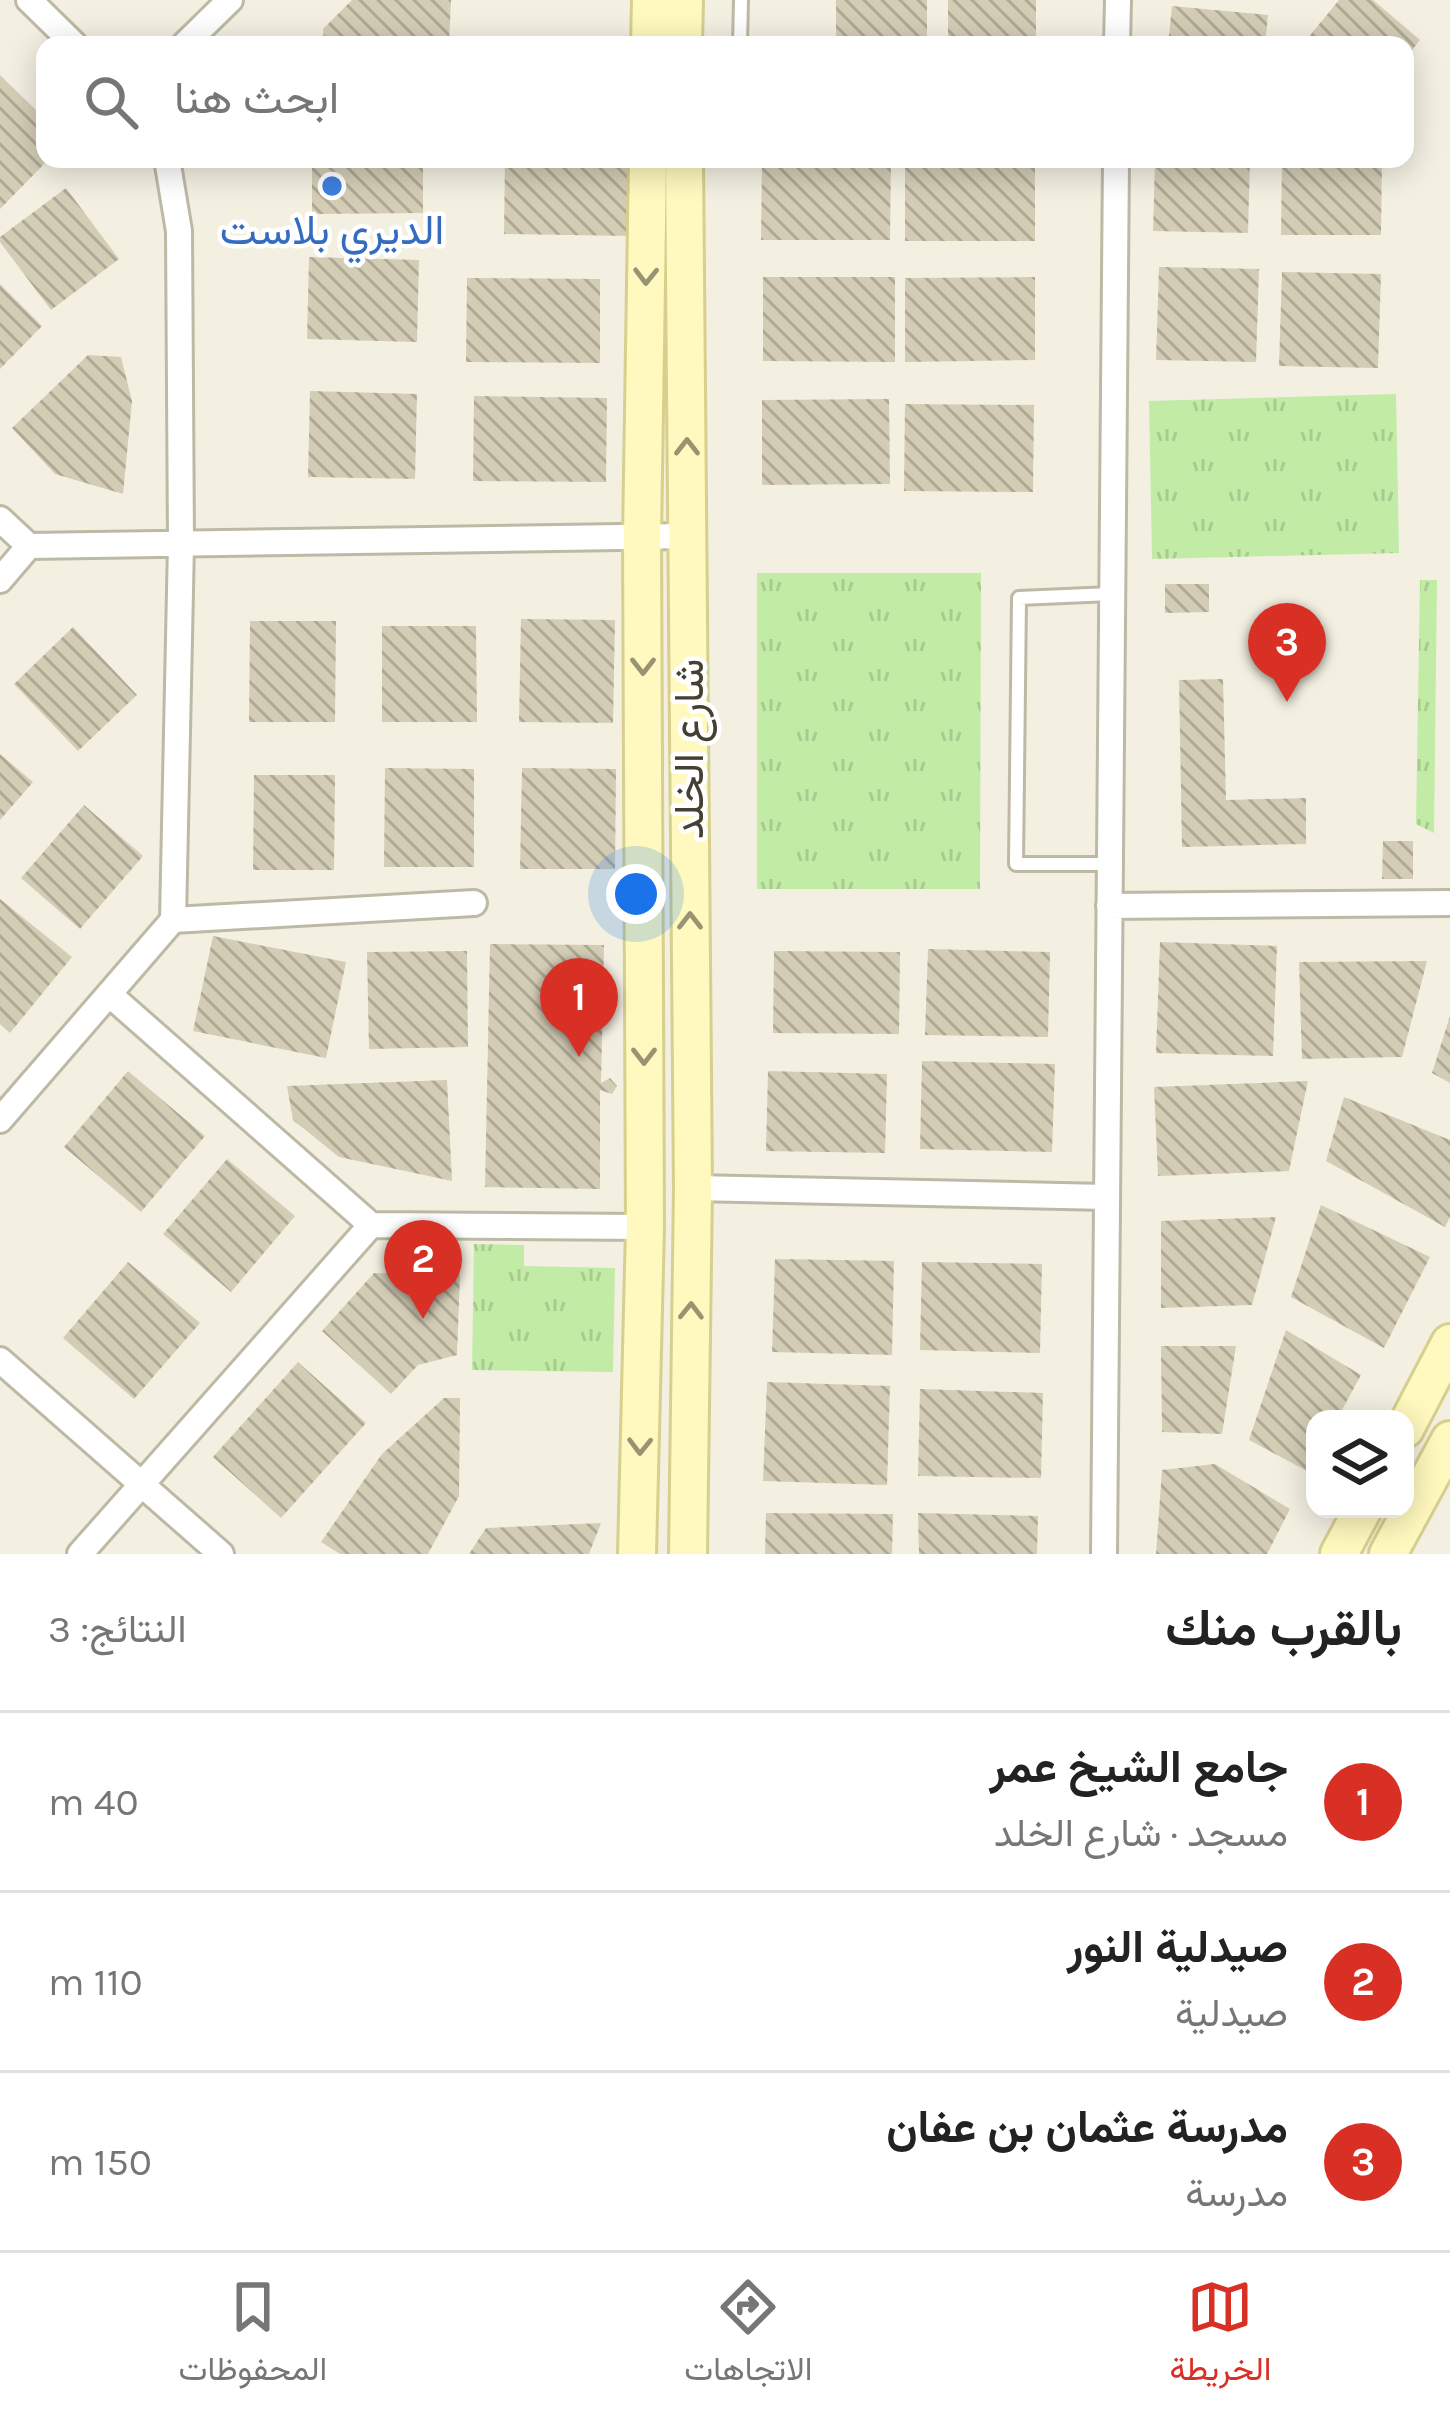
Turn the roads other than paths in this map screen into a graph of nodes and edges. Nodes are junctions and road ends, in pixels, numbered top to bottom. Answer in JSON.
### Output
{"nodes":[{"id":1,"x":29,"y":0,"type":"edge"},
{"id":2,"x":230,"y":0,"type":"edge"},
{"id":3,"x":650,"y":0,"type":"edge"},
{"id":4,"x":684,"y":0,"type":"edge"},
{"id":5,"x":741,"y":0,"type":"edge"},
{"id":6,"x":1118,"y":0,"type":"edge"},
{"id":7,"x":66,"y":36,"type":"edge"},
{"id":8,"x":193,"y":36,"type":"edge"},
{"id":9,"x":650,"y":36,"type":"edge"},
{"id":10,"x":683,"y":36,"type":"edge"},
{"id":11,"x":740,"y":36,"type":"edge"},
{"id":12,"x":1118,"y":36,"type":"edge"},
{"id":13,"x":168,"y":168,"type":"edge"},
{"id":14,"x":648,"y":168,"type":"edge"},
{"id":15,"x":684,"y":168,"type":"edge"},
{"id":16,"x":1116,"y":168,"type":"edge"},
{"id":17,"x":0,"y":520,"type":"edge"},
{"id":18,"x":687,"y":536,"type":"junction"},
{"id":19,"x":642,"y":537,"type":"junction"},
{"id":20,"x":181,"y":544,"type":"junction"},
{"id":21,"x":29,"y":546,"type":"junction"},
{"id":22,"x":0,"y":580,"type":"edge"},
{"id":23,"x":1112,"y":594,"type":"junction"},
{"id":24,"x":1110,"y":864,"type":"junction"},
{"id":25,"x":475,"y":903,"type":"dead end"},
{"id":26,"x":1450,"y":904,"type":"edge"},
{"id":27,"x":1109,"y":906,"type":"junction"},
{"id":28,"x":173,"y":920,"type":"junction"},
{"id":29,"x":109,"y":994,"type":"junction"},
{"id":30,"x":0,"y":1120,"type":"edge"},
{"id":31,"x":693,"y":1188,"type":"junction"},
{"id":32,"x":1107,"y":1197,"type":"junction"},
{"id":33,"x":370,"y":1225,"type":"junction"},
{"id":34,"x":645,"y":1228,"type":"junction"},
{"id":35,"x":1450,"y":1343,"type":"edge"},
{"id":36,"x":0,"y":1360,"type":"edge"},
{"id":37,"x":1414,"y":1412,"type":"edge"},
{"id":38,"x":1450,"y":1440,"type":"edge"},
{"id":39,"x":142,"y":1485,"type":"junction"},
{"id":40,"x":1358,"y":1518,"type":"edge"},
{"id":41,"x":637,"y":1543,"type":"edge"},
{"id":42,"x":687,"y":1545,"type":"edge"},
{"id":43,"x":80,"y":1554,"type":"edge"},
{"id":44,"x":221,"y":1554,"type":"edge"},
{"id":45,"x":1103,"y":1554,"type":"edge"},
{"id":46,"x":1339,"y":1554,"type":"edge"},
{"id":47,"x":1388,"y":1554,"type":"edge"}],
"edges":[{"from":1,"to":7,"type":"street"},
{"from":2,"to":8,"type":"street"},
{"from":3,"to":9,"type":"street"},
{"from":4,"to":10,"type":"street"},
{"from":5,"to":11,"type":"lane"},
{"from":6,"to":12,"type":"street"},
{"from":13,"to":20,"type":"street"},
{"from":14,"to":19,"type":"street","one_way":true},
{"from":18,"to":15,"type":"street","name":"شارع الخلد","one_way":true},
{"from":16,"to":23,"type":"street"},
{"from":17,"to":21,"type":"street"},
{"from":18,"to":19,"type":"street"},
{"from":31,"to":18,"type":"street","name":"شارع الخلد","one_way":true},
{"from":19,"to":20,"type":"street"},
{"from":19,"to":34,"type":"street","one_way":true},
{"from":20,"to":21,"type":"street"},
{"from":20,"to":28,"type":"street"},
{"from":21,"to":22,"type":"street"},
{"from":23,"to":24,"type":"street"},
{"from":23,"to":24,"type":"lane"},
{"from":24,"to":27,"type":"street"},
{"from":25,"to":28,"type":"street"},
{"from":26,"to":27,"type":"street"},
{"from":27,"to":32,"type":"street"},
{"from":28,"to":29,"type":"street"},
{"from":29,"to":30,"type":"street"},
{"from":29,"to":33,"type":"street"},
{"from":31,"to":32,"type":"street"},
{"from":42,"to":31,"type":"street","name":"شارع الخلد","one_way":true},
{"from":32,"to":45,"type":"street"},
{"from":33,"to":34,"type":"street"},
{"from":33,"to":39,"type":"street"},
{"from":34,"to":41,"type":"street","one_way":true},
{"from":35,"to":37,"type":"street"},
{"from":36,"to":39,"type":"street"},
{"from":38,"to":47,"type":"street"},
{"from":39,"to":43,"type":"street"},
{"from":39,"to":44,"type":"street"},
{"from":40,"to":46,"type":"street"},
{"from":41,"to":42,"type":"street"}]}
